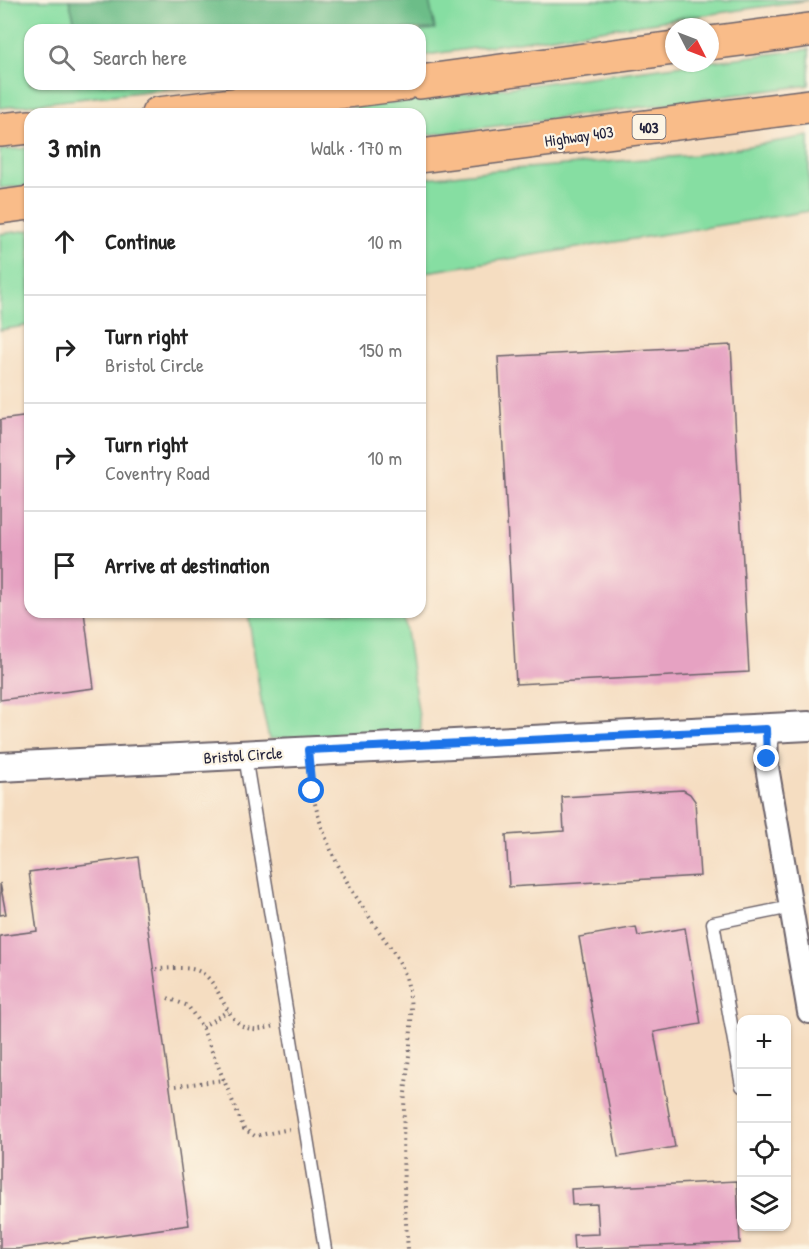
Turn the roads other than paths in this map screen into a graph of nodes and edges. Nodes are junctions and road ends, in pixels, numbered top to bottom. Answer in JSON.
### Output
{"nodes":[{"id":1,"x":809,"y":30,"type":"edge"},
{"id":2,"x":719,"y":42,"type":"edge"},
{"id":3,"x":665,"y":49,"type":"edge"},
{"id":4,"x":426,"y":81,"type":"edge"},
{"id":5,"x":355,"y":90,"type":"edge"},
{"id":6,"x":809,"y":105,"type":"edge"},
{"id":7,"x":207,"y":108,"type":"edge"},
{"id":8,"x":24,"y":128,"type":"edge"},
{"id":9,"x":0,"y":130,"type":"edge"},
{"id":10,"x":426,"y":155,"type":"edge"},
{"id":11,"x":24,"y":204,"type":"edge"},
{"id":12,"x":0,"y":207,"type":"edge"},
{"id":13,"x":809,"y":726,"type":"edge"},
{"id":14,"x":766,"y":729,"type":"junction"},
{"id":15,"x":245,"y":756,"type":"junction"},
{"id":16,"x":0,"y":767,"type":"edge"},
{"id":17,"x":791,"y":907,"type":"junction"},
{"id":18,"x":809,"y":1012,"type":"edge"},
{"id":19,"x":738,"y":1069,"type":"edge"},
{"id":20,"x":325,"y":1249,"type":"edge"}],
"edges":[{"from":1,"to":2,"type":"highway"},
{"from":3,"to":4,"type":"highway"},
{"from":5,"to":7,"type":"highway"},
{"from":6,"to":10,"type":"highway","name":"Highway 403","number":"403"},
{"from":8,"to":9,"type":"highway"},
{"from":11,"to":12,"type":"highway"},
{"from":13,"to":14,"type":"street","name":"Bristol Circle"},
{"from":14,"to":15,"type":"street","name":"Bristol Circle"},
{"from":14,"to":17,"type":"street"},
{"from":15,"to":16,"type":"street","name":"Bristol Circle"},
{"from":15,"to":20,"type":"lane"},
{"from":17,"to":18,"type":"street"},
{"from":17,"to":19,"type":"lane"}]}
